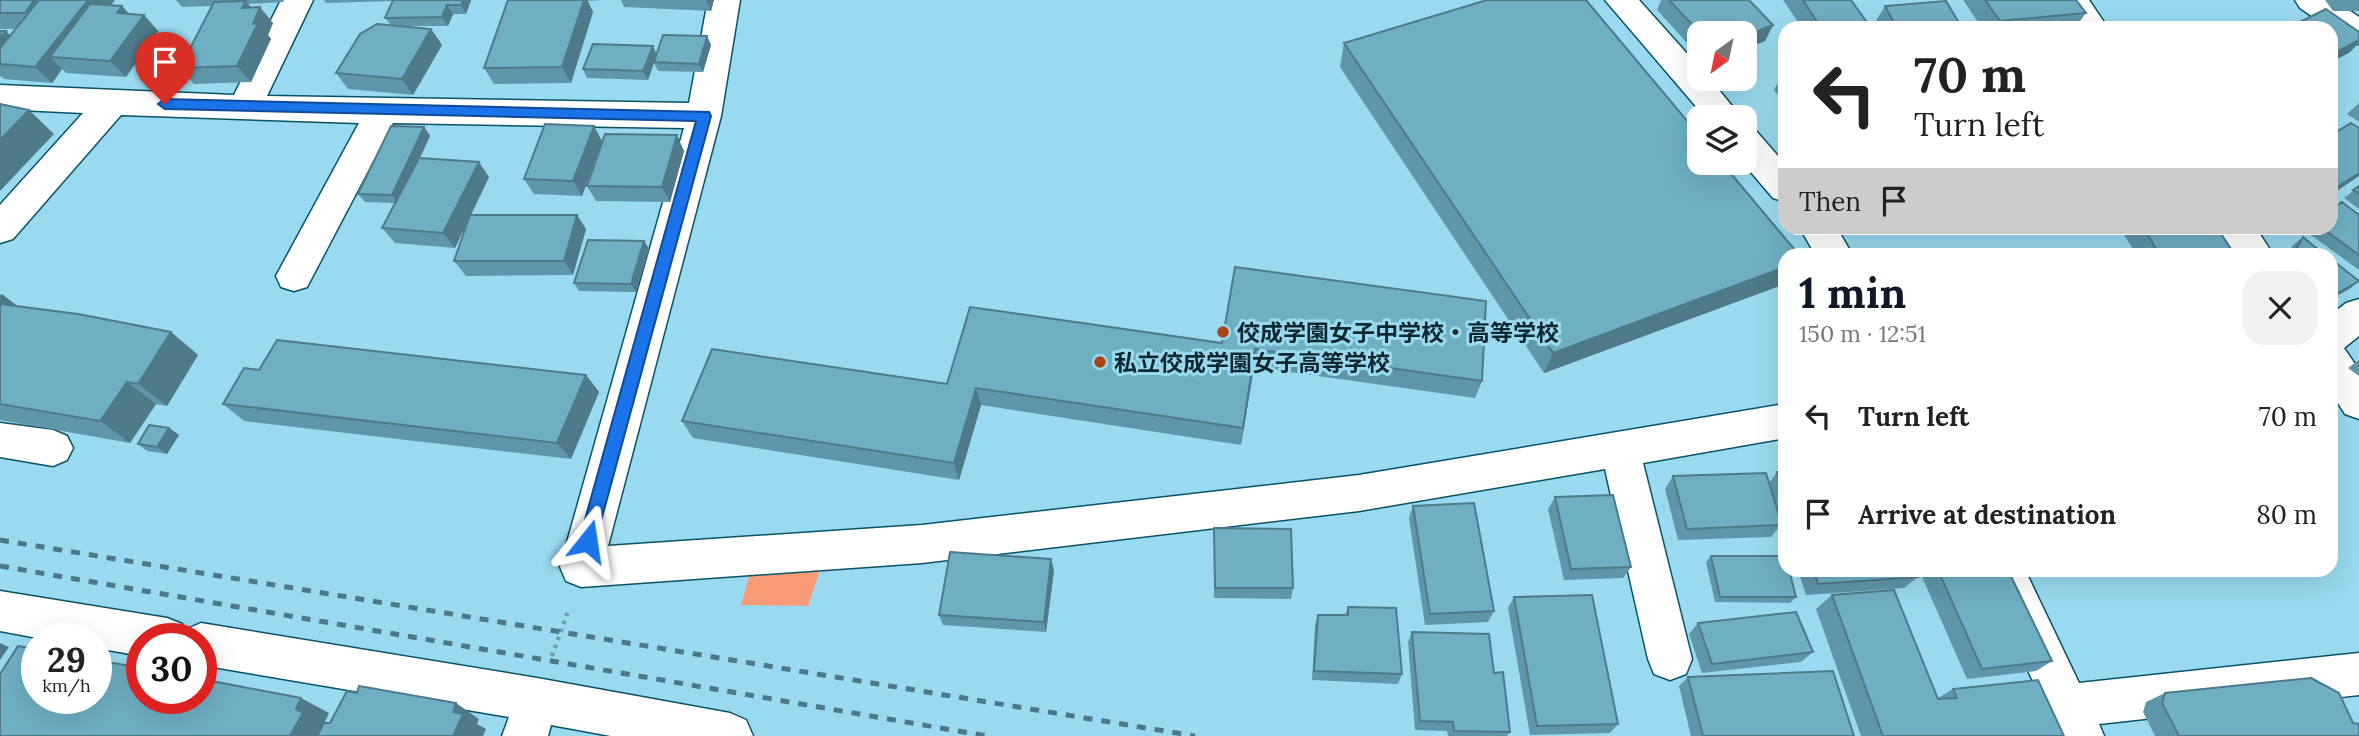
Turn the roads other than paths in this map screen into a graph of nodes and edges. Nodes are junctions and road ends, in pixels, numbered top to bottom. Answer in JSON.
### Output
{"nodes":[{"id":1,"x":297,"y":0,"type":"edge"},
{"id":2,"x":724,"y":0,"type":"edge"},
{"id":3,"x":1621,"y":0,"type":"edge"},
{"id":4,"x":2072,"y":0,"type":"edge"},
{"id":5,"x":2311,"y":0,"type":"edge"},
{"id":6,"x":2087,"y":21,"type":"edge"},
{"id":7,"x":2359,"y":33,"type":"edge"},
{"id":8,"x":0,"y":97,"type":"edge"},
{"id":9,"x":113,"y":102,"type":"junction"},
{"id":10,"x":1713,"y":105,"type":"edge"},
{"id":11,"x":244,"y":108,"type":"junction"},
{"id":12,"x":383,"y":110,"type":"junction"},
{"id":13,"x":704,"y":116,"type":"junction"},
{"id":14,"x":1757,"y":155,"type":"edge"},
{"id":15,"x":1778,"y":180,"type":"edge"},
{"id":16,"x":0,"y":229,"type":"edge"},
{"id":17,"x":294,"y":276,"type":"dead end"},
{"id":18,"x":2359,"y":314,"type":"edge"},
{"id":19,"x":2338,"y":331,"type":"edge"},
{"id":20,"x":2338,"y":370,"type":"edge"},
{"id":21,"x":2359,"y":402,"type":"edge"},
{"id":22,"x":1778,"y":422,"type":"edge"},
{"id":23,"x":0,"y":440,"type":"edge"},
{"id":24,"x":53,"y":448,"type":"edge"},
{"id":25,"x":1620,"y":449,"type":"junction"},
{"id":26,"x":2006,"y":577,"type":"edge"},
{"id":27,"x":0,"y":611,"type":"edge"},
{"id":28,"x":126,"y":632,"type":"edge"},
{"id":29,"x":217,"y":648,"type":"edge"},
{"id":30,"x":1670,"y":659,"type":"dead end"},
{"id":31,"x":2359,"y":674,"type":"edge"},
{"id":32,"x":531,"y":718,"type":"edge"},
{"id":33,"x":2074,"y":721,"type":"edge"},
{"id":34,"x":730,"y":736,"type":"edge"}],
"edges":[{"from":1,"to":11,"type":"street"},
{"from":2,"to":13,"type":"street"},
{"from":3,"to":10,"type":"street"},
{"from":4,"to":6,"type":"street"},
{"from":5,"to":7,"type":"street"},
{"from":8,"to":9,"type":"street"},
{"from":9,"to":11,"type":"street"},
{"from":9,"to":16,"type":"street"},
{"from":11,"to":12,"type":"street"},
{"from":12,"to":13,"type":"street"},
{"from":12,"to":17,"type":"street"},
{"from":13,"to":25,"type":"street"},
{"from":14,"to":15,"type":"street"},
{"from":18,"to":19,"type":"street"},
{"from":20,"to":21,"type":"street"},
{"from":22,"to":25,"type":"street"},
{"from":23,"to":24,"type":"street"},
{"from":25,"to":30,"type":"street"},
{"from":26,"to":33,"type":"street"},
{"from":27,"to":28,"type":"street"},
{"from":29,"to":32,"type":"street"},
{"from":31,"to":33,"type":"street"},
{"from":32,"to":34,"type":"street"}]}
